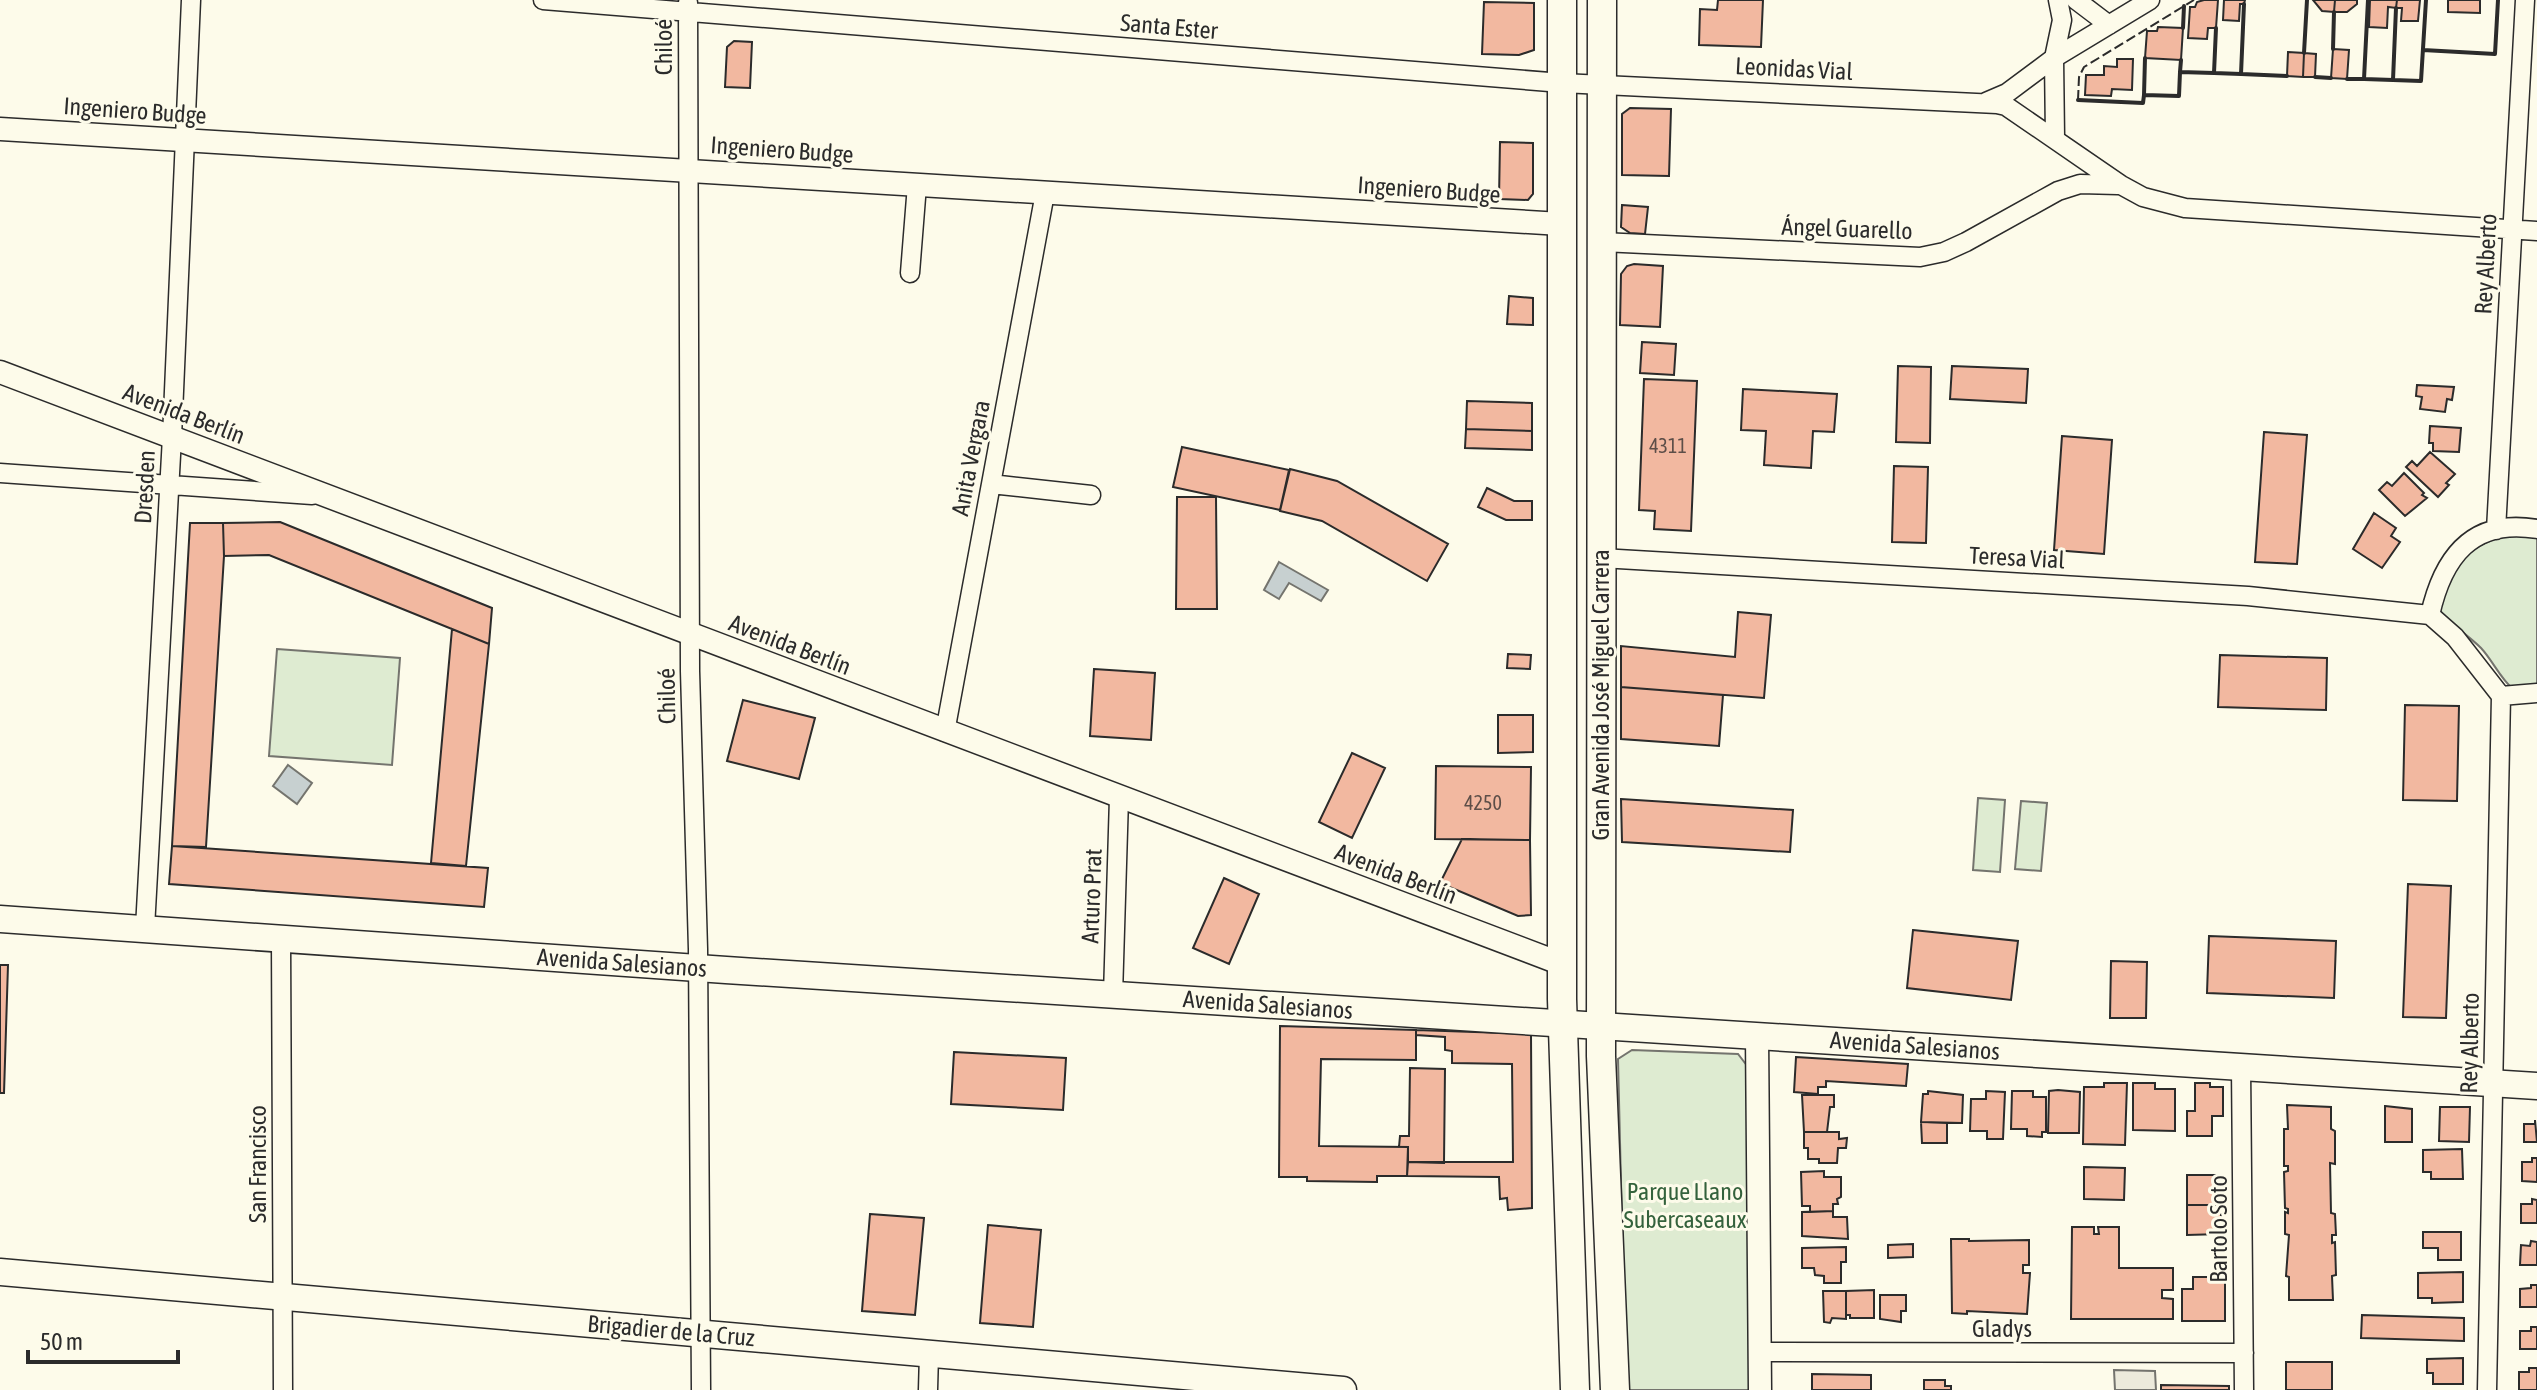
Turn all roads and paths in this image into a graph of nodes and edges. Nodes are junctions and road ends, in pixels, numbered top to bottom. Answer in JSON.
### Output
{"nodes":[{"id":1,"x":191,"y":0,"type":"edge"},
{"id":2,"x":543,"y":0,"type":"edge"},
{"id":3,"x":1562,"y":0,"type":"edge"},
{"id":4,"x":1602,"y":0,"type":"edge"},
{"id":5,"x":2058,"y":0,"type":"edge"},
{"id":6,"x":2076,"y":0,"type":"edge"},
{"id":7,"x":2150,"y":0,"type":"edge"},
{"id":8,"x":2525,"y":0,"type":"edge"},
{"id":9,"x":688,"y":6,"type":"edge"},
{"id":10,"x":2109,"y":25,"type":"junction"},
{"id":11,"x":2054,"y":58,"type":"junction"},
{"id":12,"x":1562,"y":83,"type":"junction"},
{"id":13,"x":1601,"y":84,"type":"junction"},
{"id":14,"x":1983,"y":103,"type":"junction"},
{"id":15,"x":0,"y":129,"type":"edge"},
{"id":16,"x":2055,"y":138,"type":"junction"},
{"id":17,"x":184,"y":140,"type":"junction"},
{"id":18,"x":689,"y":170,"type":"junction"},
{"id":19,"x":917,"y":185,"type":"junction"},
{"id":20,"x":2121,"y":185,"type":"junction"},
{"id":21,"x":1045,"y":193,"type":"junction"},
{"id":22,"x":1561,"y":224,"type":"junction"},
{"id":23,"x":2512,"y":230,"type":"junction"},
{"id":24,"x":2537,"y":231,"type":"edge"},
{"id":25,"x":1602,"y":242,"type":"junction"},
{"id":26,"x":910,"y":273,"type":"dead end"},
{"id":27,"x":0,"y":372,"type":"edge"},
{"id":28,"x":172,"y":437,"type":"junction"},
{"id":29,"x":0,"y":473,"type":"edge"},
{"id":30,"x":991,"y":484,"type":"junction"},
{"id":31,"x":169,"y":485,"type":"junction"},
{"id":32,"x":1091,"y":495,"type":"dead end"},
{"id":33,"x":328,"y":496,"type":"junction"},
{"id":34,"x":1562,"y":528,"type":"junction"},
{"id":35,"x":2537,"y":529,"type":"edge"},
{"id":36,"x":2496,"y":530,"type":"junction"},
{"id":37,"x":1601,"y":558,"type":"junction"},
{"id":38,"x":2430,"y":615,"type":"junction"},
{"id":39,"x":690,"y":635,"type":"junction"},
{"id":40,"x":2537,"y":693,"type":"edge"},
{"id":41,"x":2501,"y":696,"type":"junction"},
{"id":42,"x":945,"y":732,"type":"junction"},
{"id":43,"x":1119,"y":798,"type":"junction"},
{"id":44,"x":0,"y":919,"type":"edge"},
{"id":45,"x":145,"y":928,"type":"junction"},
{"id":46,"x":281,"y":938,"type":"junction"},
{"id":47,"x":1562,"y":964,"type":"junction"},
{"id":48,"x":698,"y":968,"type":"junction"},
{"id":49,"x":1113,"y":995,"type":"junction"},
{"id":50,"x":1562,"y":1024,"type":"junction"},
{"id":51,"x":1601,"y":1025,"type":"junction"},
{"id":52,"x":1757,"y":1035,"type":"junction"},
{"id":53,"x":2241,"y":1067,"type":"junction"},
{"id":54,"x":2493,"y":1083,"type":"junction"},
{"id":55,"x":2537,"y":1086,"type":"edge"},
{"id":56,"x":0,"y":1272,"type":"edge"},
{"id":57,"x":283,"y":1297,"type":"junction"},
{"id":58,"x":701,"y":1333,"type":"junction"},
{"id":59,"x":1760,"y":1352,"type":"junction"},
{"id":60,"x":2244,"y":1353,"type":"junction"},
{"id":61,"x":929,"y":1354,"type":"junction"},
{"id":62,"x":283,"y":1390,"type":"edge"},
{"id":63,"x":701,"y":1390,"type":"edge"},
{"id":64,"x":928,"y":1390,"type":"edge"},
{"id":65,"x":1343,"y":1390,"type":"edge"},
{"id":66,"x":1575,"y":1390,"type":"edge"},
{"id":67,"x":1615,"y":1390,"type":"edge"},
{"id":68,"x":1760,"y":1390,"type":"edge"},
{"id":69,"x":2244,"y":1390,"type":"edge"},
{"id":70,"x":2487,"y":1390,"type":"edge"}],
"edges":[{"from":1,"to":17,"type":"street","name":"Dresden"},
{"from":2,"to":9,"type":"street","name":"Santa Ester"},
{"from":3,"to":12,"type":"main road","name":"Gran Avenida José Miguel Carrera"},
{"from":4,"to":13,"type":"main road","name":"Gran Avenida José Miguel Carrera"},
{"from":5,"to":11,"type":"street"},
{"from":6,"to":10,"type":"street"},
{"from":7,"to":10,"type":"street"},
{"from":8,"to":23,"type":"street","name":"Rey Alberto"},
{"from":9,"to":12,"type":"street","name":"Santa Ester"},
{"from":9,"to":18,"type":"street","name":"Chiloé"},
{"from":10,"to":11,"type":"street"},
{"from":11,"to":14,"type":"street"},
{"from":11,"to":16,"type":"street"},
{"from":12,"to":13,"type":"street","name":"Santa Ester"},
{"from":12,"to":22,"type":"main road","name":"Gran Avenida José Miguel Carrera"},
{"from":13,"to":14,"type":"street","name":"Leonidas Vial"},
{"from":13,"to":25,"type":"main road","name":"Gran Avenida José Miguel Carrera"},
{"from":14,"to":16,"type":"street","name":"Leonidas Vial"},
{"from":15,"to":17,"type":"street","name":"Ingeniero Budge"},
{"from":16,"to":20,"type":"street","name":"Ángel Guarello"},
{"from":17,"to":18,"type":"street","name":"Ingeniero Budge"},
{"from":17,"to":28,"type":"street","name":"Dresden"},
{"from":18,"to":19,"type":"street","name":"Ingeniero Budge"},
{"from":18,"to":39,"type":"street","name":"Chiloé"},
{"from":19,"to":21,"type":"street","name":"Ingeniero Budge"},
{"from":19,"to":26,"type":"street"},
{"from":20,"to":23,"type":"street","name":"Ángel Guarello"},
{"from":20,"to":25,"type":"street","name":"Ángel Guarello"},
{"from":21,"to":22,"type":"street","name":"Ingeniero Budge"},
{"from":21,"to":30,"type":"street","name":"Anita Vergara"},
{"from":22,"to":34,"type":"main road","name":"Gran Avenida José Miguel Carrera"},
{"from":23,"to":24,"type":"street","name":"Ángel Guarello"},
{"from":23,"to":36,"type":"street","name":"Rey Alberto"},
{"from":25,"to":37,"type":"main road","name":"Gran Avenida José Miguel Carrera"},
{"from":27,"to":28,"type":"street","name":"Avenida Berlín"},
{"from":28,"to":31,"type":"street","name":"Dresden"},
{"from":28,"to":33,"type":"street","name":"Avenida Berlín"},
{"from":29,"to":31,"type":"street"},
{"from":30,"to":32,"type":"street"},
{"from":30,"to":42,"type":"street","name":"Anita Vergara"},
{"from":31,"to":33,"type":"street"},
{"from":31,"to":45,"type":"street","name":"Dresden"},
{"from":33,"to":39,"type":"street","name":"Avenida Berlín"},
{"from":34,"to":37,"type":"main road"},
{"from":34,"to":47,"type":"main road","name":"Gran Avenida José Miguel Carrera"},
{"from":35,"to":36,"type":"street"},
{"from":36,"to":38,"type":"street"},
{"from":37,"to":38,"type":"street","name":"Teresa Vial"},
{"from":37,"to":51,"type":"main road","name":"Gran Avenida José Miguel Carrera"},
{"from":38,"to":41,"type":"street"},
{"from":39,"to":42,"type":"street","name":"Avenida Berlín"},
{"from":39,"to":48,"type":"street","name":"Chiloé"},
{"from":40,"to":41,"type":"street"},
{"from":41,"to":54,"type":"street","name":"Rey Alberto"},
{"from":42,"to":43,"type":"street","name":"Avenida Berlín"},
{"from":43,"to":47,"type":"street","name":"Avenida Berlín"},
{"from":43,"to":49,"type":"street","name":"Arturo Prat"},
{"from":44,"to":45,"type":"main road","name":"Avenida Salesianos"},
{"from":45,"to":46,"type":"main road","name":"Avenida Salesianos"},
{"from":46,"to":48,"type":"main road","name":"Avenida Salesianos"},
{"from":46,"to":57,"type":"street","name":"San Francisco"},
{"from":47,"to":50,"type":"main road","name":"Gran Avenida José Miguel Carrera"},
{"from":48,"to":49,"type":"main road","name":"Avenida Salesianos"},
{"from":48,"to":58,"type":"street","name":"Chiloé"},
{"from":49,"to":50,"type":"main road","name":"Avenida Salesianos"},
{"from":50,"to":51,"type":"main road","name":"Avenida Salesianos"},
{"from":50,"to":66,"type":"main road","name":"Gran Avenida José Miguel Carrera"},
{"from":51,"to":52,"type":"main road","name":"Avenida Salesianos"},
{"from":51,"to":67,"type":"main road","name":"Gran Avenida José Miguel Carrera"},
{"from":52,"to":53,"type":"main road","name":"Avenida Salesianos"},
{"from":52,"to":59,"type":"street"},
{"from":53,"to":54,"type":"main road","name":"Avenida Salesianos"},
{"from":53,"to":60,"type":"street","name":"Bartolo Soto"},
{"from":54,"to":55,"type":"main road","name":"Avenida Salesianos"},
{"from":54,"to":70,"type":"street","name":"Rey Alberto"},
{"from":56,"to":57,"type":"main road","name":"Brigadier de la Cruz"},
{"from":57,"to":58,"type":"main road","name":"Brigadier de la Cruz"},
{"from":57,"to":62,"type":"street","name":"San Francisco"},
{"from":58,"to":61,"type":"main road","name":"Brigadier de la Cruz"},
{"from":58,"to":63,"type":"street","name":"Chiloé"},
{"from":59,"to":60,"type":"street","name":"Gladys"},
{"from":59,"to":68,"type":"street"},
{"from":60,"to":69,"type":"street","name":"Bartolo Soto"},
{"from":61,"to":64,"type":"street"},
{"from":61,"to":65,"type":"main road","name":"Brigadier de la Cruz"}]}
